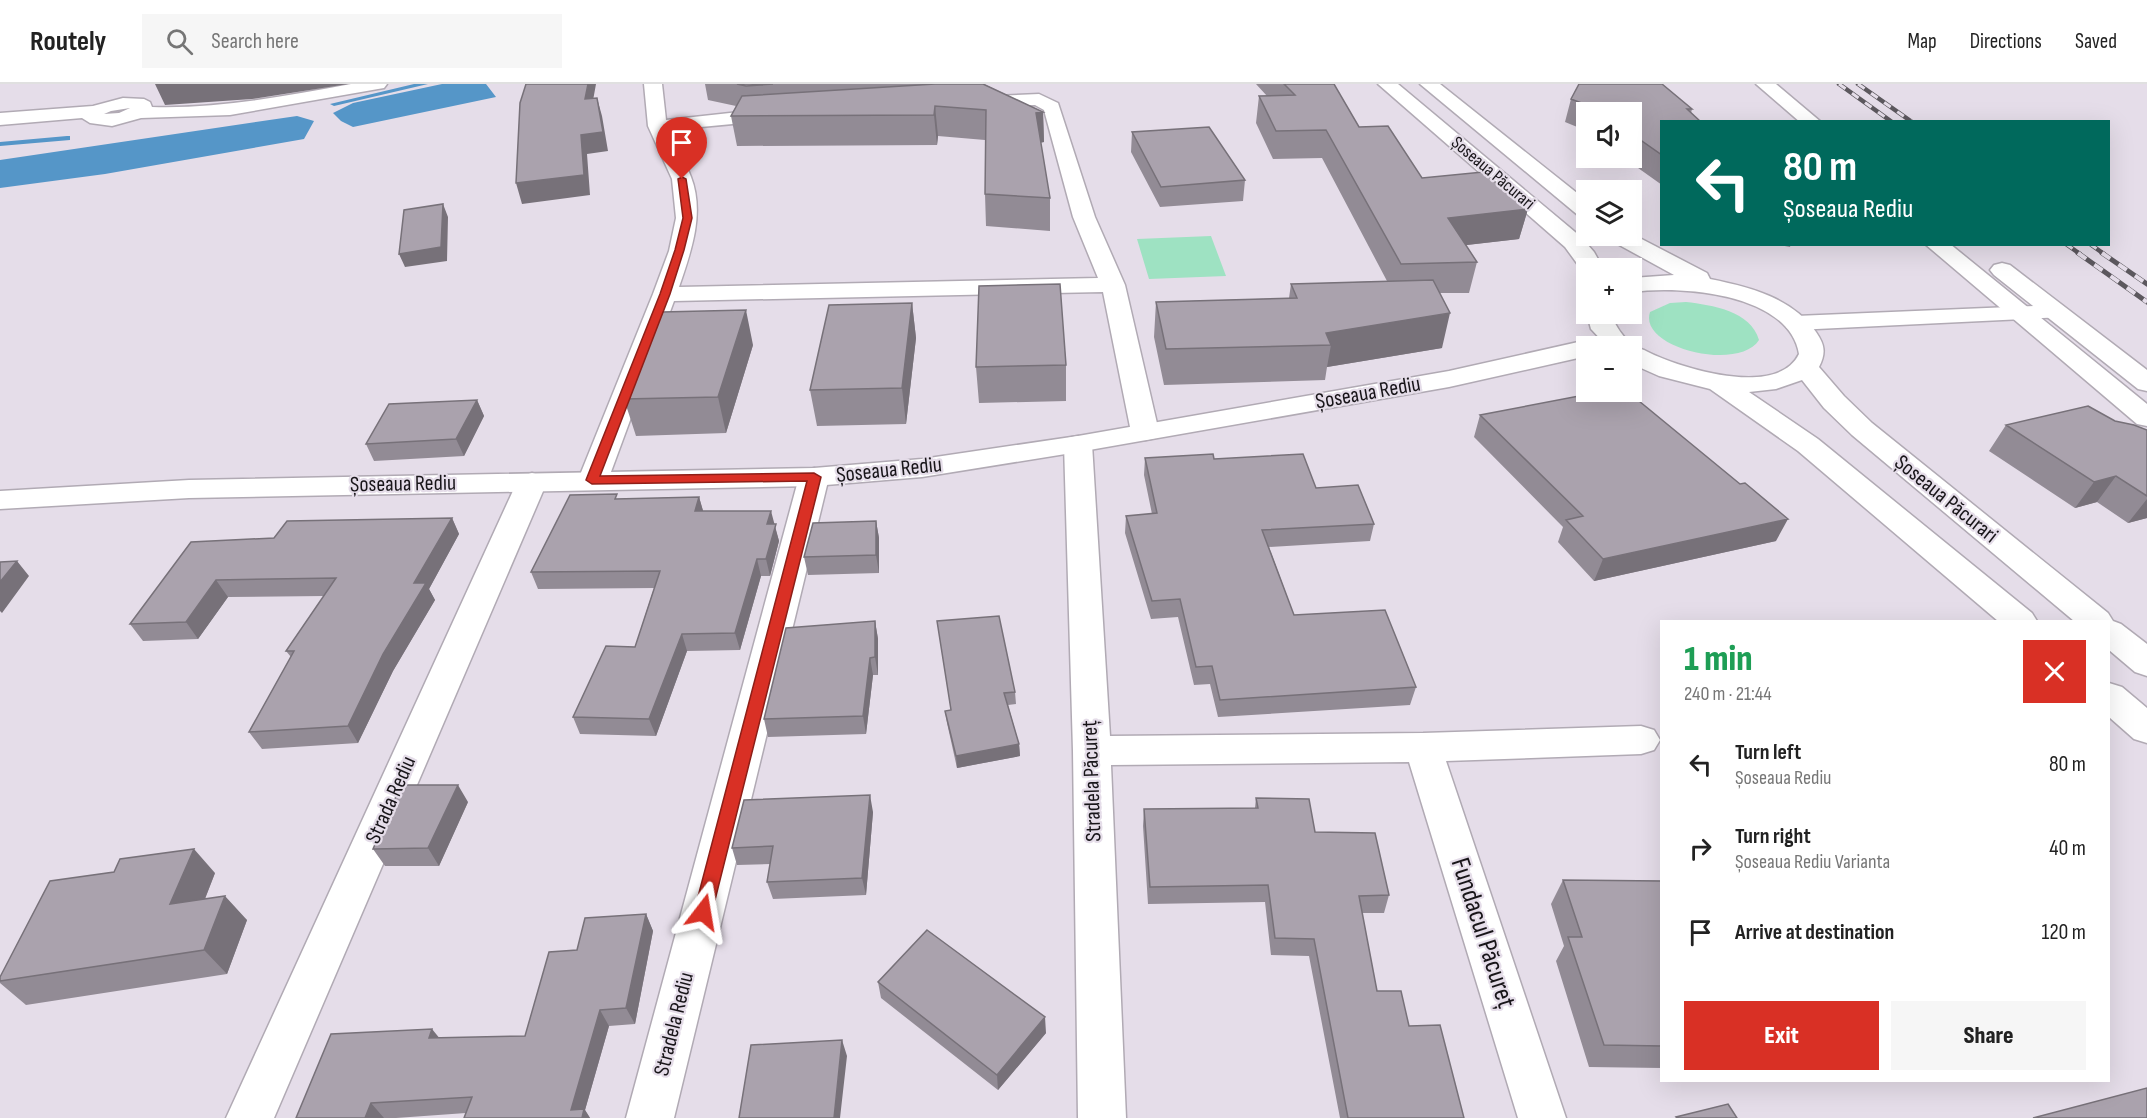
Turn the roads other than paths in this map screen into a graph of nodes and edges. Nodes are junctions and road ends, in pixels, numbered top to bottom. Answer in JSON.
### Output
{"nodes":[{"id":1,"x":378,"y":84,"type":"edge"},
{"id":2,"x":653,"y":84,"type":"edge"},
{"id":3,"x":1387,"y":84,"type":"edge"},
{"id":4,"x":1429,"y":84,"type":"edge"},
{"id":5,"x":1756,"y":87,"type":"edge"},
{"id":6,"x":956,"y":103,"type":"edge"},
{"id":7,"x":790,"y":113,"type":"edge"},
{"id":8,"x":0,"y":119,"type":"edge"},
{"id":9,"x":1784,"y":120,"type":"edge"},
{"id":10,"x":1809,"y":120,"type":"edge"},
{"id":11,"x":657,"y":126,"type":"junction"},
{"id":12,"x":1576,"y":201,"type":"edge"},
{"id":13,"x":1637,"y":246,"type":"edge"},
{"id":14,"x":1938,"y":246,"type":"edge"},
{"id":15,"x":1971,"y":246,"type":"edge"},
{"id":16,"x":1587,"y":258,"type":"edge"},
{"id":17,"x":1642,"y":284,"type":"edge"},
{"id":18,"x":1113,"y":285,"type":"junction"},
{"id":19,"x":1722,"y":288,"type":"junction"},
{"id":20,"x":665,"y":294,"type":"junction"},
{"id":21,"x":2055,"y":312,"type":"junction"},
{"id":22,"x":2020,"y":313,"type":"junction"},
{"id":23,"x":1796,"y":323,"type":"junction"},
{"id":24,"x":1576,"y":350,"type":"edge"},
{"id":25,"x":1642,"y":360,"type":"edge"},
{"id":26,"x":1805,"y":367,"type":"junction"},
{"id":27,"x":1717,"y":382,"type":"junction"},
{"id":28,"x":2147,"y":383,"type":"edge"},
{"id":29,"x":2147,"y":418,"type":"edge"},
{"id":30,"x":1145,"y":432,"type":"junction"},
{"id":31,"x":1078,"y":444,"type":"junction"},
{"id":32,"x":814,"y":477,"type":"junction"},
{"id":33,"x":592,"y":480,"type":"junction"},
{"id":34,"x":532,"y":482,"type":"junction"},
{"id":35,"x":0,"y":500,"type":"edge"},
{"id":36,"x":2019,"y":620,"type":"edge"},
{"id":37,"x":2095,"y":620,"type":"edge"},
{"id":38,"x":2110,"y":633,"type":"edge"},
{"id":39,"x":2147,"y":663,"type":"edge"},
{"id":40,"x":2110,"y":697,"type":"edge"},
{"id":41,"x":2147,"y":729,"type":"edge"},
{"id":42,"x":1641,"y":740,"type":"dead end"},
{"id":43,"x":1423,"y":747,"type":"junction"},
{"id":44,"x":1092,"y":751,"type":"junction"},
{"id":45,"x":250,"y":1118,"type":"edge"},
{"id":46,"x":650,"y":1118,"type":"edge"},
{"id":47,"x":1102,"y":1118,"type":"edge"},
{"id":48,"x":1542,"y":1118,"type":"edge"}],
"edges":[{"from":1,"to":8,"type":"street"},
{"from":2,"to":11,"type":"street"},
{"from":3,"to":16,"type":"street","name":"Șoseaua Păcurari"},
{"from":4,"to":12,"type":"street","name":"Șoseaua Păcurari"},
{"from":5,"to":9,"type":"street"},
{"from":5,"to":10,"type":"street"},
{"from":6,"to":18,"type":"street"},
{"from":7,"to":11,"type":"street"},
{"from":11,"to":20,"type":"street"},
{"from":13,"to":19,"type":"street"},
{"from":14,"to":22,"type":"street"},
{"from":15,"to":21,"type":"street"},
{"from":17,"to":19,"type":"street"},
{"from":18,"to":20,"type":"street"},
{"from":18,"to":30,"type":"street"},
{"from":19,"to":23,"type":"street"},
{"from":20,"to":33,"type":"street"},
{"from":21,"to":22,"type":"street"},
{"from":21,"to":28,"type":"street"},
{"from":22,"to":23,"type":"street"},
{"from":22,"to":29,"type":"street"},
{"from":23,"to":26,"type":"street"},
{"from":24,"to":30,"type":"street","name":"Șoseaua Rediu"},
{"from":25,"to":27,"type":"street","name":"Șoseaua Păcurari"},
{"from":26,"to":27,"type":"street","name":"Șoseaua Păcurari"},
{"from":26,"to":37,"type":"street","name":"Șoseaua Păcurari"},
{"from":27,"to":36,"type":"street","name":"Șoseaua Păcurari"},
{"from":30,"to":31,"type":"street","name":"Șoseaua Rediu"},
{"from":31,"to":32,"type":"street","name":"Șoseaua Rediu"},
{"from":31,"to":44,"type":"street","name":"Stradela Păcureț"},
{"from":32,"to":33,"type":"street","name":"Șoseaua Rediu"},
{"from":32,"to":46,"type":"street","name":"Stradela Rediu"},
{"from":33,"to":34,"type":"street","name":"Șoseaua Rediu"},
{"from":34,"to":35,"type":"street","name":"Șoseaua Rediu"},
{"from":34,"to":45,"type":"street","name":"Strada Rediu"},
{"from":38,"to":39,"type":"street"},
{"from":40,"to":41,"type":"street"},
{"from":42,"to":43,"type":"street"},
{"from":43,"to":44,"type":"street"},
{"from":43,"to":48,"type":"street","name":"Fundacul Păcureț"},
{"from":44,"to":47,"type":"street","name":"Stradela Păcureț"}]}
